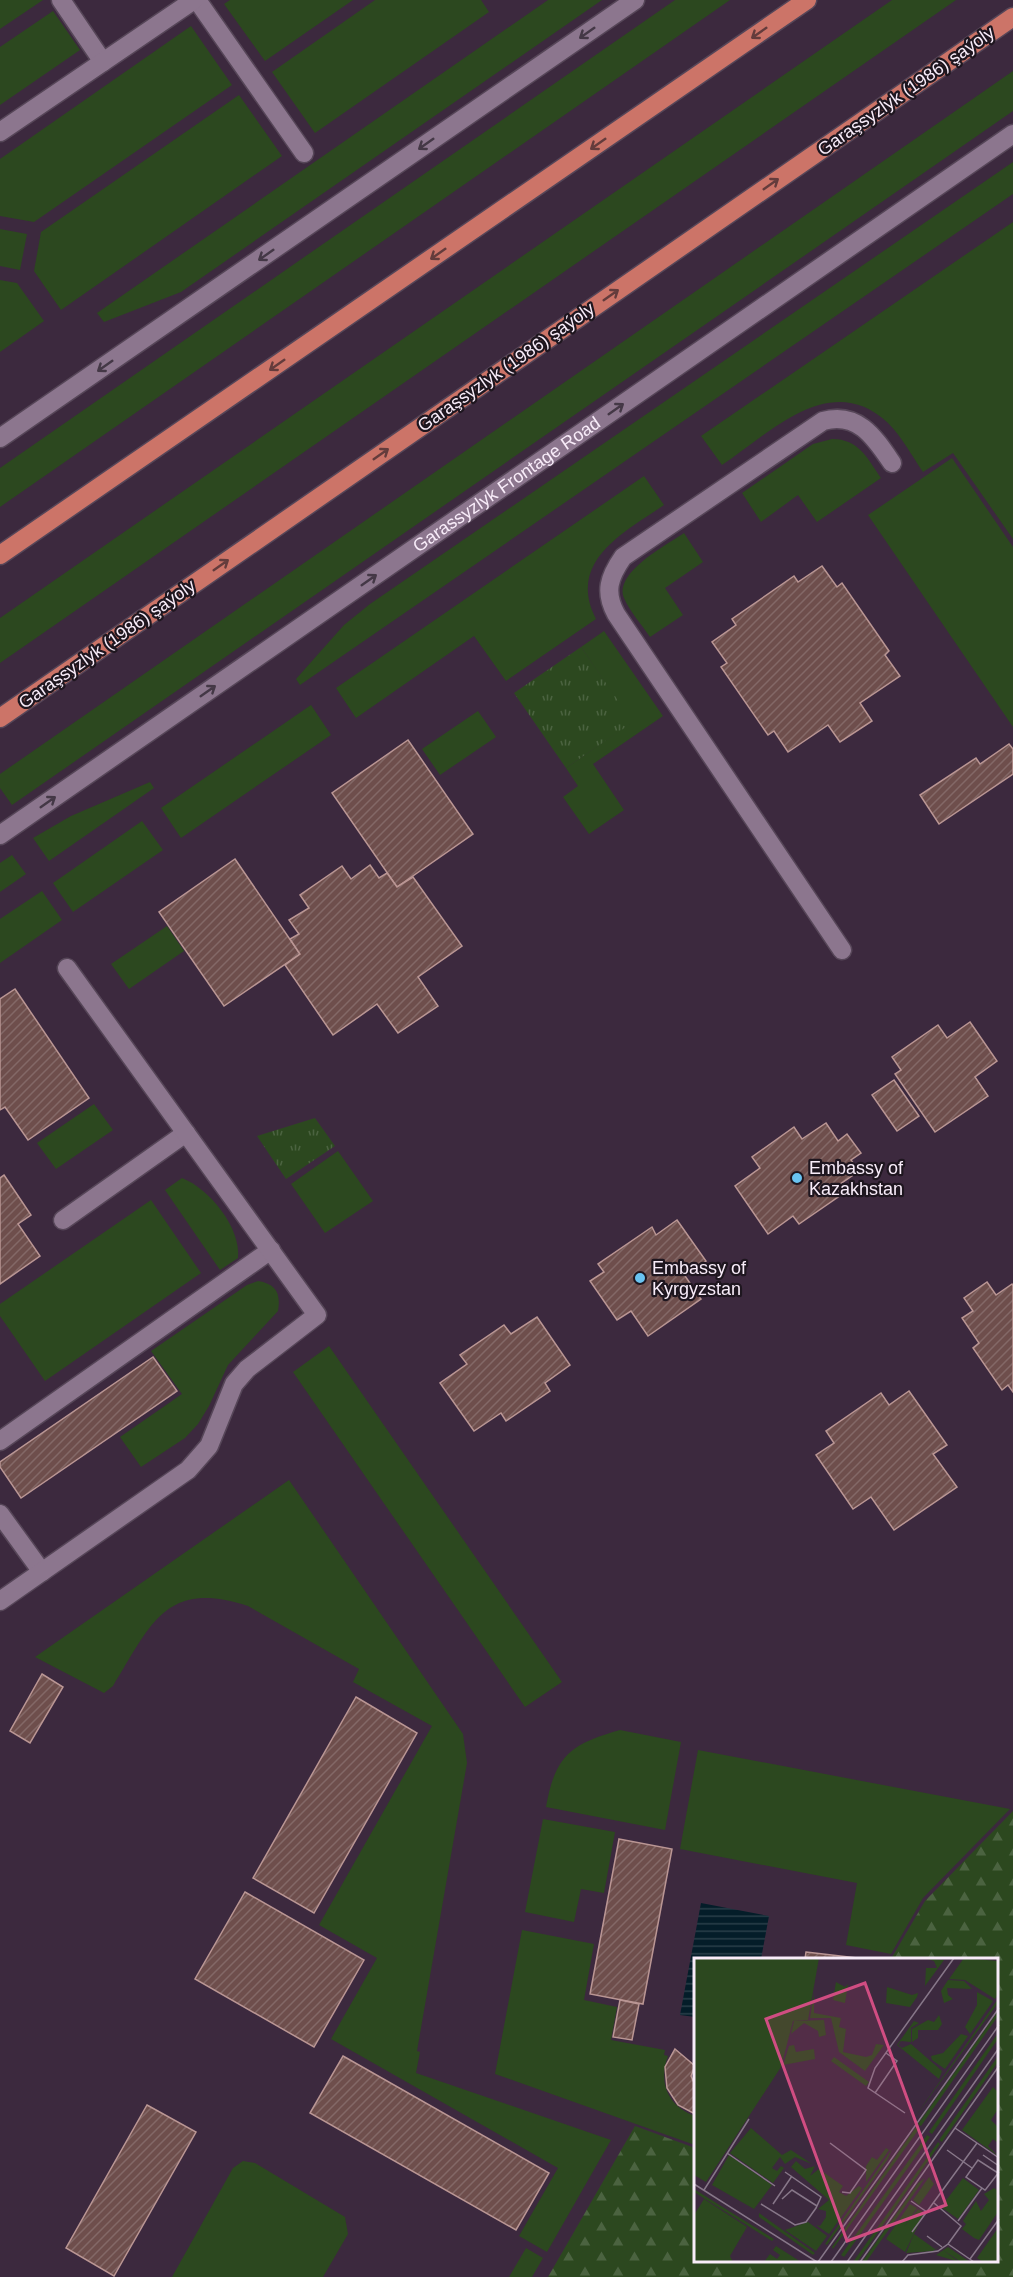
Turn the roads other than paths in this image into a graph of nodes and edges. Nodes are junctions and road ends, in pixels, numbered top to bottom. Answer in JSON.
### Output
{"nodes":[{"id":1,"x":61,"y":0,"type":"edge"},
{"id":2,"x":195,"y":0,"type":"edge"},
{"id":3,"x":635,"y":0,"type":"edge"},
{"id":4,"x":807,"y":0,"type":"edge"},
{"id":5,"x":1013,"y":17,"type":"edge"},
{"id":6,"x":103,"y":62,"type":"junction"},
{"id":7,"x":0,"y":132,"type":"edge"},
{"id":8,"x":1013,"y":134,"type":"edge"},
{"id":9,"x":304,"y":153,"type":"dead end"},
{"id":10,"x":0,"y":438,"type":"edge"},
{"id":11,"x":892,"y":463,"type":"dead end"},
{"id":12,"x":0,"y":555,"type":"edge"},
{"id":13,"x":0,"y":718,"type":"edge"},
{"id":14,"x":0,"y":835,"type":"edge"},
{"id":15,"x":842,"y":950,"type":"dead end"},
{"id":16,"x":67,"y":968,"type":"dead end"},
{"id":17,"x":186,"y":1134,"type":"junction"},
{"id":18,"x":63,"y":1220,"type":"dead end"},
{"id":19,"x":271,"y":1250,"type":"junction"},
{"id":20,"x":0,"y":1441,"type":"edge"},
{"id":21,"x":0,"y":1514,"type":"edge"},
{"id":22,"x":42,"y":1572,"type":"junction"},
{"id":23,"x":0,"y":1601,"type":"edge"}],
"edges":[{"from":1,"to":6,"type":"street"},
{"from":2,"to":6,"type":"street"},
{"from":2,"to":9,"type":"street"},
{"from":3,"to":10,"type":"street","one_way":true},
{"from":4,"to":12,"type":"main road","one_way":true},
{"from":13,"to":5,"type":"main road","name":"Garaşsyzlyk (1986) şaýoly","one_way":true},
{"from":6,"to":7,"type":"street"},
{"from":14,"to":8,"type":"street","name":"Garassyzlyk Frontage Road","one_way":true},
{"from":11,"to":15,"type":"street"},
{"from":16,"to":17,"type":"street"},
{"from":17,"to":18,"type":"street"},
{"from":17,"to":19,"type":"street"},
{"from":19,"to":20,"type":"street"},
{"from":19,"to":22,"type":"street"},
{"from":21,"to":22,"type":"street"},
{"from":22,"to":23,"type":"street"}]}
